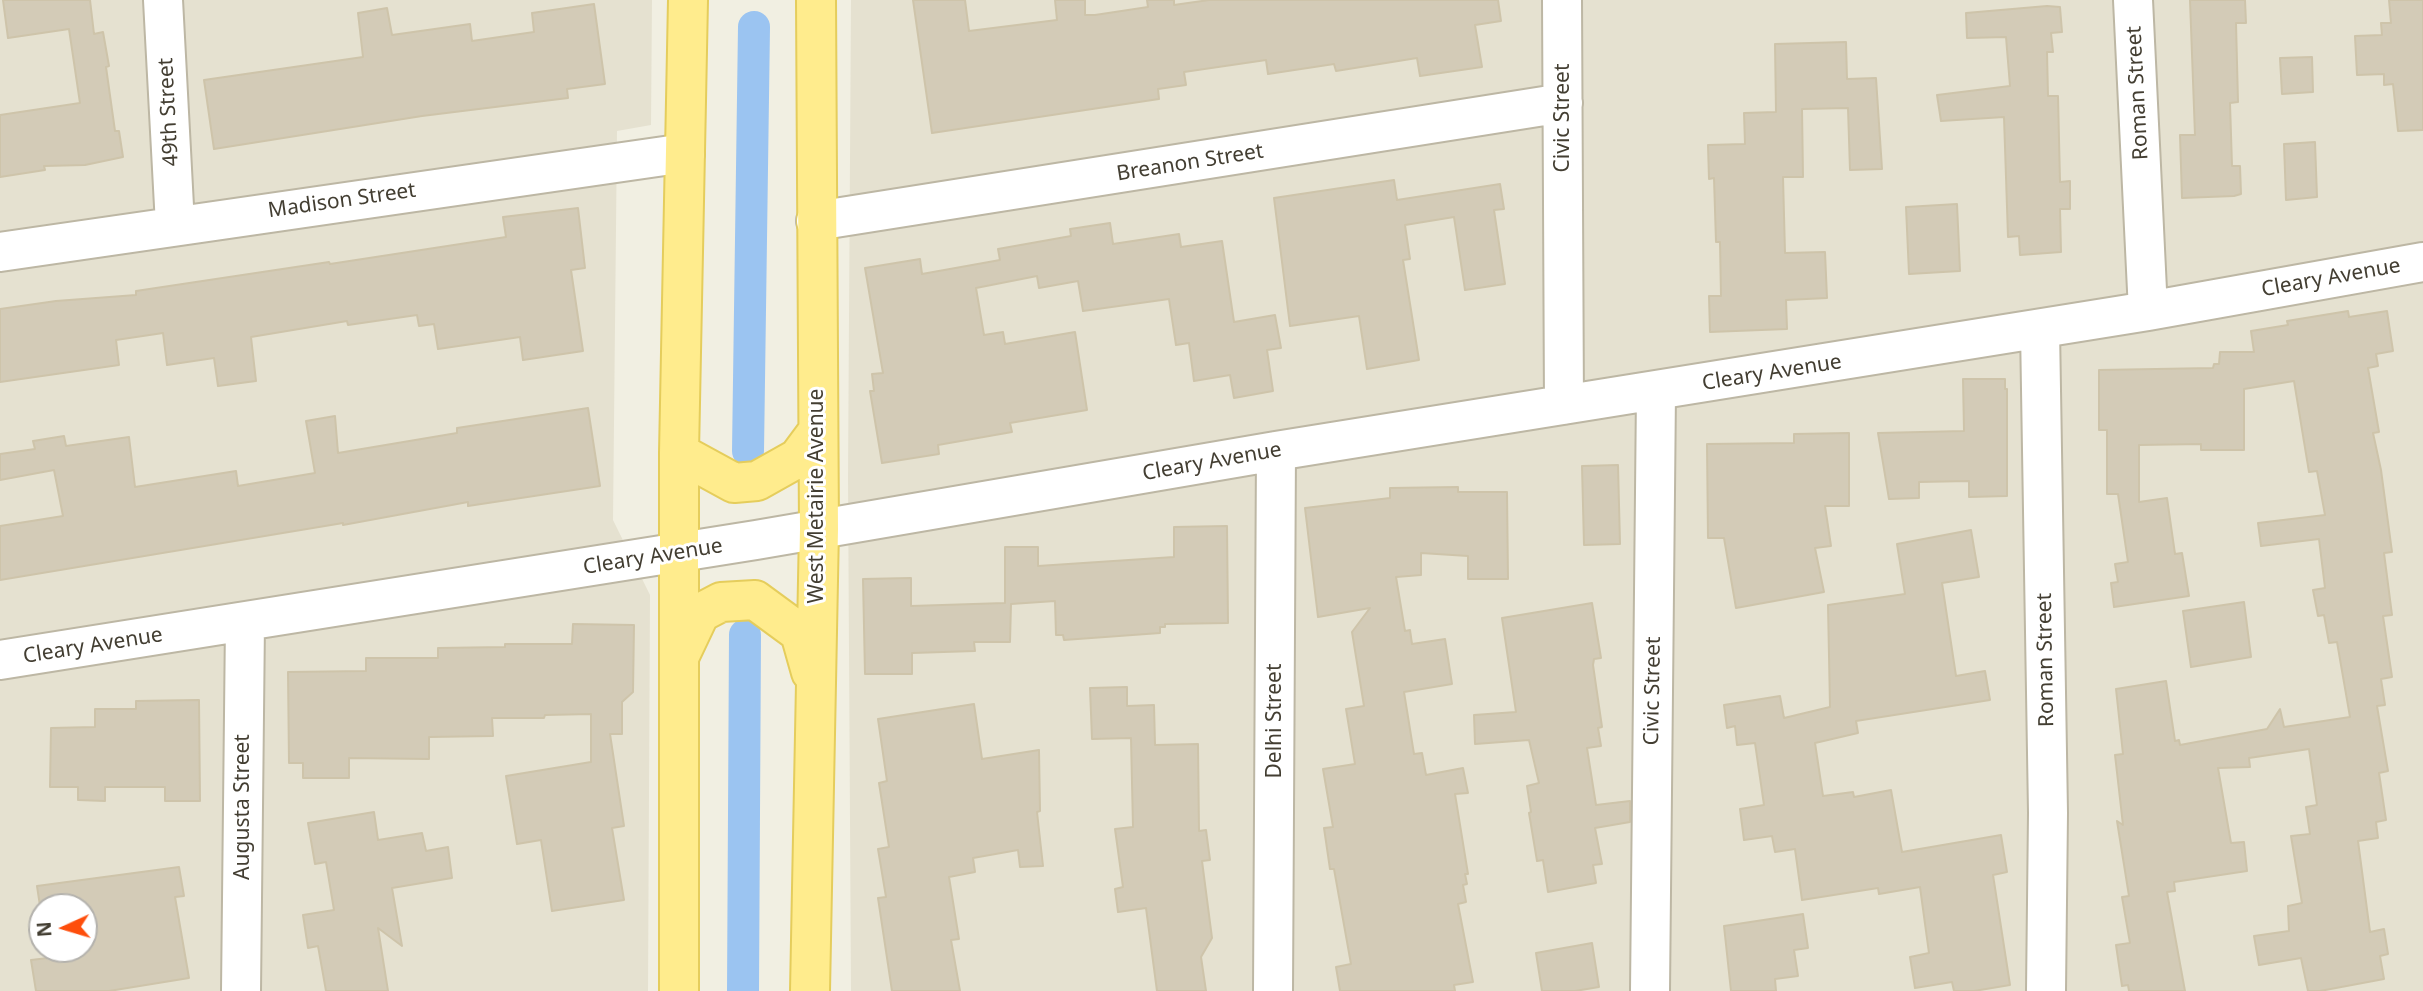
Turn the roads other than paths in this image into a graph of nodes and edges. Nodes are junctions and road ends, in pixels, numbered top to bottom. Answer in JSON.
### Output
{"nodes":[{"id":1,"x":163,"y":0,"type":"edge"},
{"id":2,"x":803,"y":0,"type":"edge"},
{"id":3,"x":816,"y":0,"type":"edge"},
{"id":4,"x":1562,"y":0,"type":"edge"},
{"id":5,"x":2133,"y":0,"type":"edge"},
{"id":6,"x":689,"y":5,"type":"edge"},
{"id":7,"x":815,"y":42,"type":"junction"},
{"id":8,"x":1563,"y":103,"type":"junction"},
{"id":9,"x":685,"y":153,"type":"junction"},
{"id":10,"x":816,"y":221,"type":"junction"},
{"id":11,"x":175,"y":225,"type":"junction"},
{"id":12,"x":0,"y":252,"type":"edge"},
{"id":13,"x":2423,"y":262,"type":"edge"},
{"id":14,"x":2148,"y":311,"type":"junction"},
{"id":15,"x":2040,"y":329,"type":"junction"},
{"id":16,"x":1657,"y":392,"type":"junction"},
{"id":17,"x":1564,"y":405,"type":"junction"},
{"id":18,"x":818,"y":430,"type":"junction"},
{"id":19,"x":1276,"y":451,"type":"junction"},
{"id":20,"x":679,"y":453,"type":"junction"},
{"id":21,"x":819,"y":529,"type":"junction"},
{"id":22,"x":679,"y":552,"type":"junction"},
{"id":23,"x":245,"y":622,"type":"junction"},
{"id":24,"x":679,"y":658,"type":"junction"},
{"id":25,"x":0,"y":660,"type":"edge"},
{"id":26,"x":816,"y":688,"type":"junction"},
{"id":27,"x":242,"y":991,"type":"edge"},
{"id":28,"x":679,"y":991,"type":"edge"},
{"id":29,"x":810,"y":991,"type":"edge"},
{"id":30,"x":1273,"y":991,"type":"edge"},
{"id":31,"x":1650,"y":991,"type":"edge"},
{"id":32,"x":2046,"y":991,"type":"edge"}],
"edges":[{"from":1,"to":11,"type":"street","name":"49th Street"},
{"from":2,"to":7,"type":"main road"},
{"from":3,"to":7,"type":"main road","name":"West Metairie Avenue"},
{"from":4,"to":8,"type":"street","name":"Civic Street"},
{"from":5,"to":14,"type":"street","name":"Roman Street"},
{"from":6,"to":9,"type":"main road"},
{"from":7,"to":10,"type":"main road","name":"West Metairie Avenue"},
{"from":8,"to":10,"type":"street","name":"Breanon Street"},
{"from":8,"to":17,"type":"street","name":"Civic Street"},
{"from":9,"to":11,"type":"street","name":"Madison Street"},
{"from":9,"to":20,"type":"main road"},
{"from":10,"to":18,"type":"main road","name":"West Metairie Avenue"},
{"from":11,"to":12,"type":"street","name":"Madison Street"},
{"from":13,"to":14,"type":"street","name":"Cleary Avenue"},
{"from":14,"to":15,"type":"street","name":"Cleary Avenue"},
{"from":15,"to":16,"type":"street","name":"Cleary Avenue"},
{"from":15,"to":32,"type":"street","name":"Roman Street"},
{"from":16,"to":17,"type":"street","name":"Cleary Avenue"},
{"from":16,"to":31,"type":"street","name":"Civic Street"},
{"from":17,"to":19,"type":"street","name":"Cleary Avenue"},
{"from":18,"to":20,"type":"main road"},
{"from":18,"to":21,"type":"main road","name":"West Metairie Avenue"},
{"from":19,"to":21,"type":"street","name":"Cleary Avenue"},
{"from":19,"to":30,"type":"street","name":"Delhi Street"},
{"from":20,"to":22,"type":"main road"},
{"from":21,"to":22,"type":"street","name":"Cleary Avenue"},
{"from":21,"to":26,"type":"main road","name":"West Metairie Avenue"},
{"from":22,"to":23,"type":"street","name":"Cleary Avenue"},
{"from":22,"to":24,"type":"main road"},
{"from":23,"to":25,"type":"street","name":"Cleary Avenue"},
{"from":23,"to":27,"type":"street","name":"Augusta Street"},
{"from":24,"to":26,"type":"main road"},
{"from":24,"to":28,"type":"main road"},
{"from":26,"to":29,"type":"main road","name":"West Metairie Avenue"}]}
